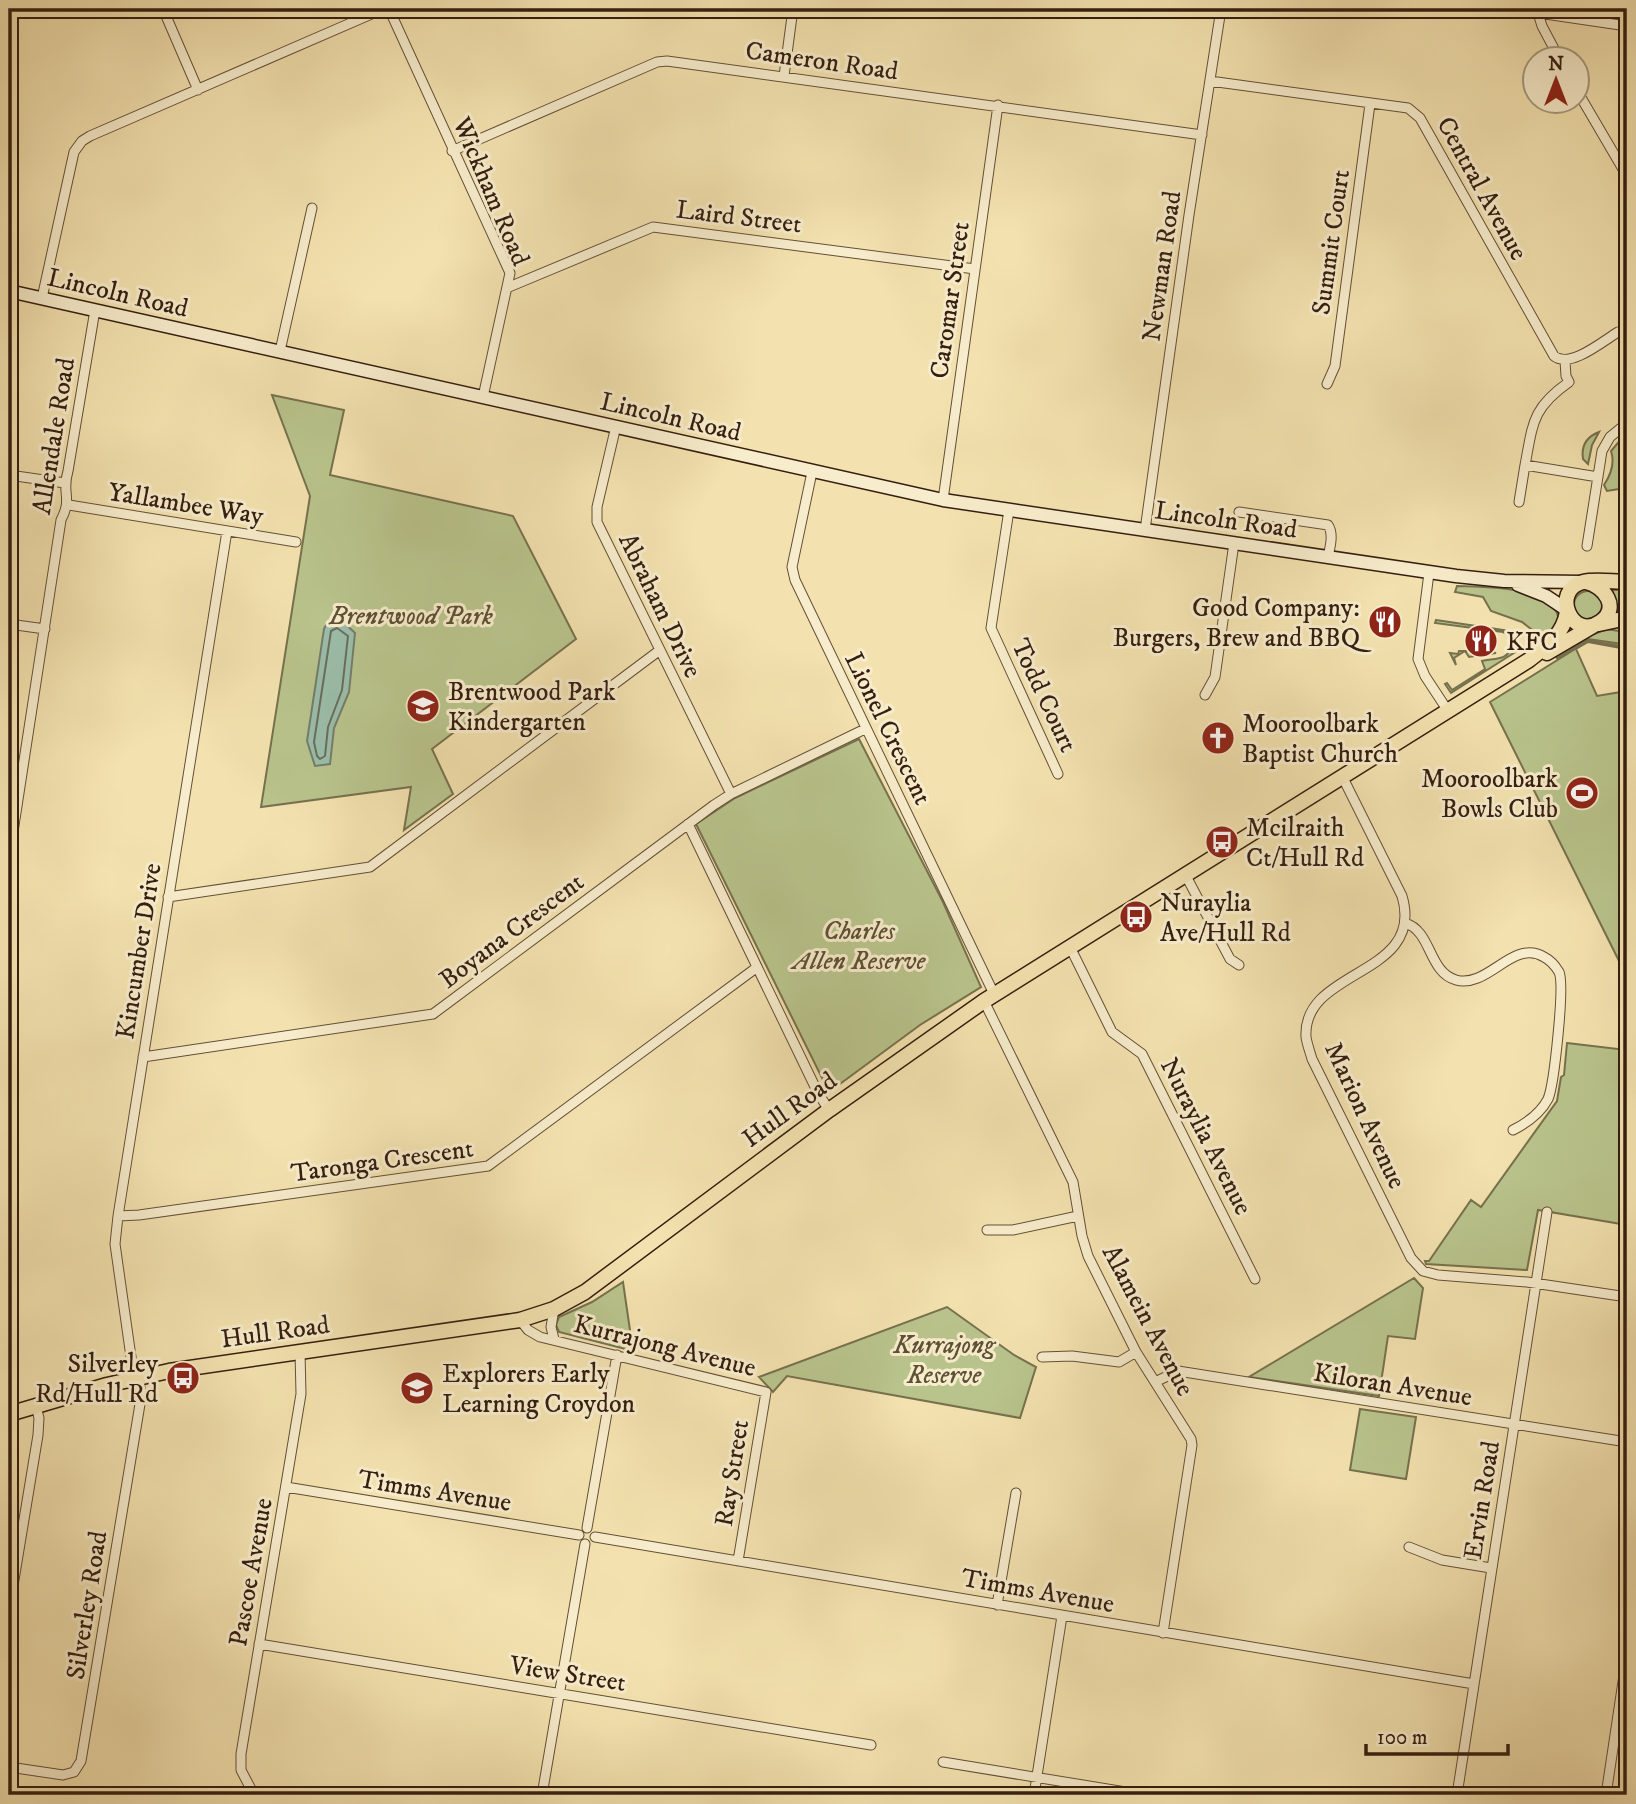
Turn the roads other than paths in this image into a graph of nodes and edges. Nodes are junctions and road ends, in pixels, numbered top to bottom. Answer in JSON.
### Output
{"nodes":[{"id":1,"x":163,"y":9,"type":"edge"},
{"id":2,"x":383,"y":9,"type":"edge"},
{"id":3,"x":389,"y":9,"type":"edge"},
{"id":4,"x":793,"y":9,"type":"edge"},
{"id":5,"x":1221,"y":9,"type":"edge"},
{"id":6,"x":1516,"y":9,"type":"edge"},
{"id":7,"x":1538,"y":13,"type":"junction"},
{"id":8,"x":1627,"y":26,"type":"edge"},
{"id":9,"x":1553,"y":46,"type":"edge"},
{"id":10,"x":784,"y":76,"type":"junction"},
{"id":11,"x":1210,"y":81,"type":"junction"},
{"id":12,"x":198,"y":90,"type":"junction"},
{"id":13,"x":1370,"y":104,"type":"junction"},
{"id":14,"x":998,"y":105,"type":"junction"},
{"id":15,"x":1590,"y":112,"type":"edge"},
{"id":16,"x":1202,"y":135,"type":"junction"},
{"id":17,"x":452,"y":151,"type":"junction"},
{"id":18,"x":1627,"y":176,"type":"edge"},
{"id":19,"x":312,"y":208,"type":"dead end"},
{"id":20,"x":975,"y":269,"type":"junction"},
{"id":21,"x":509,"y":287,"type":"junction"},
{"id":22,"x":9,"y":291,"type":"edge"},
{"id":23,"x":42,"y":298,"type":"junction"},
{"id":24,"x":94,"y":310,"type":"junction"},
{"id":25,"x":1627,"y":330,"type":"edge"},
{"id":26,"x":280,"y":351,"type":"junction"},
{"id":27,"x":1565,"y":361,"type":"junction"},
{"id":28,"x":1327,"y":384,"type":"dead end"},
{"id":29,"x":483,"y":397,"type":"junction"},
{"id":30,"x":1627,"y":424,"type":"edge"},
{"id":31,"x":616,"y":426,"type":"junction"},
{"id":32,"x":1525,"y":466,"type":"junction"},
{"id":33,"x":812,"y":472,"type":"junction"},
{"id":34,"x":9,"y":475,"type":"edge"},
{"id":35,"x":1598,"y":477,"type":"junction"},
{"id":36,"x":65,"y":482,"type":"junction"},
{"id":37,"x":943,"y":500,"type":"junction"},
{"id":38,"x":1519,"y":502,"type":"dead end"},
{"id":39,"x":69,"y":505,"type":"junction"},
{"id":40,"x":1009,"y":510,"type":"junction"},
{"id":41,"x":1239,"y":512,"type":"dead end"},
{"id":42,"x":1145,"y":530,"type":"junction"},
{"id":43,"x":227,"y":531,"type":"junction"},
{"id":44,"x":296,"y":542,"type":"dead end"},
{"id":45,"x":1234,"y":543,"type":"junction"},
{"id":46,"x":1587,"y":546,"type":"dead end"},
{"id":47,"x":1328,"y":557,"type":"junction"},
{"id":48,"x":1429,"y":573,"type":"junction"},
{"id":49,"x":1504,"y":581,"type":"junction"},
{"id":50,"x":1585,"y":582,"type":"junction"},
{"id":51,"x":1627,"y":582,"type":"edge"},
{"id":52,"x":1567,"y":611,"type":"junction"},
{"id":53,"x":1627,"y":618,"type":"edge"},
{"id":54,"x":9,"y":624,"type":"edge"},
{"id":55,"x":1596,"y":625,"type":"junction"},
{"id":56,"x":45,"y":629,"type":"junction"},
{"id":57,"x":660,"y":650,"type":"junction"},
{"id":58,"x":1530,"y":660,"type":"junction"},
{"id":59,"x":1205,"y":695,"type":"dead end"},
{"id":60,"x":1448,"y":711,"type":"junction"},
{"id":61,"x":865,"y":729,"type":"junction"},
{"id":62,"x":1058,"y":774,"type":"dead end"},
{"id":63,"x":1343,"y":778,"type":"junction"},
{"id":64,"x":14,"y":794,"type":"edge"},
{"id":65,"x":731,"y":794,"type":"junction"},
{"id":66,"x":688,"y":824,"type":"junction"},
{"id":67,"x":9,"y":859,"type":"edge"},
{"id":68,"x":1186,"y":876,"type":"junction"},
{"id":69,"x":168,"y":897,"type":"junction"},
{"id":70,"x":1405,"y":923,"type":"junction"},
{"id":71,"x":1070,"y":947,"type":"junction"},
{"id":72,"x":1239,"y":965,"type":"dead end"},
{"id":73,"x":756,"y":968,"type":"junction"},
{"id":74,"x":989,"y":997,"type":"junction"},
{"id":75,"x":143,"y":1057,"type":"junction"},
{"id":76,"x":829,"y":1110,"type":"junction"},
{"id":77,"x":1513,"y":1130,"type":"dead end"},
{"id":78,"x":1547,"y":1212,"type":"dead end"},
{"id":79,"x":118,"y":1216,"type":"junction"},
{"id":80,"x":1078,"y":1216,"type":"junction"},
{"id":81,"x":986,"y":1230,"type":"dead end"},
{"id":82,"x":1255,"y":1279,"type":"dead end"},
{"id":83,"x":1536,"y":1283,"type":"junction"},
{"id":84,"x":1627,"y":1297,"type":"edge"},
{"id":85,"x":554,"y":1309,"type":"junction"},
{"id":86,"x":520,"y":1320,"type":"junction"},
{"id":87,"x":554,"y":1339,"type":"junction"},
{"id":88,"x":300,"y":1352,"type":"junction"},
{"id":89,"x":1136,"y":1353,"type":"junction"},
{"id":90,"x":617,"y":1355,"type":"junction"},
{"id":91,"x":1042,"y":1357,"type":"dead end"},
{"id":92,"x":137,"y":1377,"type":"junction"},
{"id":93,"x":1155,"y":1382,"type":"junction"},
{"id":94,"x":766,"y":1392,"type":"joint"},
{"id":95,"x":36,"y":1406,"type":"junction"},
{"id":96,"x":9,"y":1413,"type":"edge"},
{"id":97,"x":1514,"y":1424,"type":"junction"},
{"id":98,"x":1627,"y":1442,"type":"edge"},
{"id":99,"x":286,"y":1487,"type":"junction"},
{"id":100,"x":1016,"y":1493,"type":"dead end"},
{"id":101,"x":587,"y":1528,"type":"junction"},
{"id":102,"x":579,"y":1535,"type":"junction"},
{"id":103,"x":594,"y":1537,"type":"junction"},
{"id":104,"x":585,"y":1544,"type":"junction"},
{"id":105,"x":1409,"y":1547,"type":"dead end"},
{"id":106,"x":738,"y":1561,"type":"junction"},
{"id":107,"x":1491,"y":1568,"type":"junction"},
{"id":108,"x":11,"y":1580,"type":"edge"},
{"id":109,"x":998,"y":1605,"type":"junction"},
{"id":110,"x":9,"y":1609,"type":"edge"},
{"id":111,"x":1062,"y":1616,"type":"junction"},
{"id":112,"x":1163,"y":1633,"type":"junction"},
{"id":113,"x":259,"y":1644,"type":"junction"},
{"id":114,"x":1627,"y":1654,"type":"edge"},
{"id":115,"x":1474,"y":1684,"type":"junction"},
{"id":116,"x":559,"y":1693,"type":"junction"},
{"id":117,"x":871,"y":1745,"type":"dead end"},
{"id":118,"x":943,"y":1762,"type":"dead end"},
{"id":119,"x":9,"y":1767,"type":"edge"},
{"id":120,"x":1037,"y":1777,"type":"junction"},
{"id":121,"x":254,"y":1795,"type":"edge"},
{"id":122,"x":542,"y":1795,"type":"edge"},
{"id":123,"x":1034,"y":1795,"type":"edge"},
{"id":124,"x":1144,"y":1795,"type":"edge"},
{"id":125,"x":1457,"y":1795,"type":"edge"},
{"id":126,"x":1606,"y":1795,"type":"edge"}],
"edges":[{"from":1,"to":12,"type":"street"},
{"from":2,"to":12,"type":"street"},
{"from":3,"to":17,"type":"street","name":"Wickham Road"},
{"from":4,"to":10,"type":"street"},
{"from":5,"to":11,"type":"street","name":"Newman Road"},
{"from":6,"to":7,"type":"street"},
{"from":7,"to":8,"type":"street"},
{"from":7,"to":9,"type":"street"},
{"from":10,"to":14,"type":"street","name":"Cameron Road"},
{"from":10,"to":17,"type":"street","name":"Cameron Road"},
{"from":11,"to":13,"type":"street","name":"Central Avenue"},
{"from":11,"to":16,"type":"street","name":"Newman Road"},
{"from":12,"to":23,"type":"street"},
{"from":13,"to":27,"type":"street","name":"Central Avenue"},
{"from":13,"to":28,"type":"street","name":"Summit Court"},
{"from":14,"to":16,"type":"street","name":"Cameron Road"},
{"from":14,"to":20,"type":"street","name":"Caromar Street"},
{"from":15,"to":18,"type":"street"},
{"from":16,"to":42,"type":"street","name":"Newman Road"},
{"from":17,"to":21,"type":"street","name":"Wickham Road"},
{"from":19,"to":26,"type":"street"},
{"from":20,"to":21,"type":"street","name":"Laird Street"},
{"from":20,"to":37,"type":"street","name":"Caromar Street"},
{"from":21,"to":29,"type":"street","name":"Wickham Road"},
{"from":22,"to":23,"type":"main road","name":"Lincoln Road"},
{"from":23,"to":24,"type":"main road","name":"Lincoln Road"},
{"from":24,"to":26,"type":"main road","name":"Lincoln Road"},
{"from":24,"to":36,"type":"street","name":"Allendale Road"},
{"from":25,"to":27,"type":"street"},
{"from":26,"to":29,"type":"main road","name":"Lincoln Road"},
{"from":27,"to":32,"type":"street"},
{"from":29,"to":31,"type":"main road","name":"Lincoln Road"},
{"from":30,"to":35,"type":"street"},
{"from":31,"to":33,"type":"main road","name":"Lincoln Road"},
{"from":31,"to":57,"type":"street","name":"Abraham Drive"},
{"from":32,"to":35,"type":"street"},
{"from":32,"to":38,"type":"street"},
{"from":33,"to":37,"type":"main road","name":"Lincoln Road"},
{"from":33,"to":61,"type":"street","name":"Lionel Crescent"},
{"from":34,"to":36,"type":"street"},
{"from":35,"to":46,"type":"street"},
{"from":36,"to":39,"type":"street","name":"Allendale Road"},
{"from":37,"to":40,"type":"main road","name":"Lincoln Road"},
{"from":39,"to":43,"type":"street","name":"Yallambee Way"},
{"from":39,"to":56,"type":"street","name":"Allendale Road"},
{"from":40,"to":42,"type":"main road","name":"Lincoln Road"},
{"from":40,"to":62,"type":"street","name":"Todd Court"},
{"from":41,"to":47,"type":"street","name":"Lincoln Road"},
{"from":42,"to":45,"type":"main road","name":"Lincoln Road"},
{"from":43,"to":44,"type":"street","name":"Yallambee Way"},
{"from":43,"to":69,"type":"street","name":"Kincumber Drive"},
{"from":45,"to":47,"type":"main road","name":"Lincoln Road"},
{"from":45,"to":59,"type":"street"},
{"from":47,"to":48,"type":"main road","name":"Lincoln Road"},
{"from":48,"to":49,"type":"main road","name":"Lincoln Road"},
{"from":48,"to":60,"type":"street"},
{"from":49,"to":50,"type":"main road","name":"Lincoln Road"},
{"from":49,"to":52,"type":"main road","name":"Lincoln Road"},
{"from":50,"to":51,"type":"main road"},
{"from":50,"to":52,"type":"main road"},
{"from":50,"to":55,"type":"main road"},
{"from":52,"to":55,"type":"main road"},
{"from":52,"to":58,"type":"main road","name":"Hull Road"},
{"from":53,"to":55,"type":"main road","name":"Hull Road"},
{"from":54,"to":56,"type":"street"},
{"from":55,"to":58,"type":"main road","name":"Hull Road"},
{"from":56,"to":64,"type":"street","name":"Allendale Road"},
{"from":57,"to":65,"type":"street","name":"Abraham Drive"},
{"from":57,"to":69,"type":"street"},
{"from":58,"to":60,"type":"main road","name":"Hull Road"},
{"from":60,"to":63,"type":"main road","name":"Hull Road"},
{"from":61,"to":65,"type":"street","name":"Boyana Crescent"},
{"from":61,"to":74,"type":"street","name":"Lionel Crescent"},
{"from":63,"to":68,"type":"main road","name":"Hull Road"},
{"from":63,"to":70,"type":"street"},
{"from":64,"to":67,"type":"street","name":"Allendale Road"},
{"from":65,"to":66,"type":"street","name":"Boyana Crescent"},
{"from":66,"to":73,"type":"street"},
{"from":66,"to":75,"type":"street","name":"Boyana Crescent"},
{"from":68,"to":71,"type":"main road","name":"Hull Road"},
{"from":68,"to":72,"type":"street"},
{"from":69,"to":75,"type":"street","name":"Kincumber Drive"},
{"from":70,"to":77,"type":"street"},
{"from":70,"to":83,"type":"street","name":"Marion Avenue"},
{"from":71,"to":74,"type":"main road","name":"Hull Road"},
{"from":71,"to":82,"type":"street","name":"Nuraylia Avenue"},
{"from":73,"to":76,"type":"street"},
{"from":73,"to":79,"type":"street","name":"Taronga Crescent"},
{"from":74,"to":76,"type":"main road","name":"Hull Road"},
{"from":74,"to":80,"type":"street","name":"Alamein Avenue"},
{"from":75,"to":79,"type":"street","name":"Kincumber Drive"},
{"from":76,"to":85,"type":"main road","name":"Hull Road"},
{"from":78,"to":83,"type":"street","name":"Ervin Road"},
{"from":79,"to":92,"type":"street","name":"Kincumber Drive"},
{"from":80,"to":81,"type":"street"},
{"from":80,"to":89,"type":"street","name":"Alamein Avenue"},
{"from":83,"to":84,"type":"street","name":"Marion Avenue"},
{"from":83,"to":97,"type":"street","name":"Ervin Road"},
{"from":85,"to":86,"type":"main road","name":"Hull Road"},
{"from":85,"to":87,"type":"street","name":"Kurrajong Avenue"},
{"from":86,"to":87,"type":"street","name":"Kurrajong Avenue"},
{"from":86,"to":88,"type":"main road","name":"Hull Road"},
{"from":87,"to":90,"type":"street","name":"Kurrajong Avenue"},
{"from":88,"to":92,"type":"main road","name":"Hull Road"},
{"from":88,"to":99,"type":"street","name":"Pascoe Avenue"},
{"from":89,"to":91,"type":"street"},
{"from":89,"to":93,"type":"street","name":"Alamein Avenue"},
{"from":90,"to":94,"type":"street","name":"Kurrajong Avenue"},
{"from":90,"to":101,"type":"street"},
{"from":92,"to":95,"type":"main road","name":"Hull Road"},
{"from":92,"to":119,"type":"street","name":"Silverley Road"},
{"from":93,"to":97,"type":"street","name":"Kiloran Avenue"},
{"from":93,"to":112,"type":"street","name":"Alamein Avenue"},
{"from":94,"to":106,"type":"street","name":"Ray Street"},
{"from":95,"to":96,"type":"main road","name":"Hull Road"},
{"from":95,"to":108,"type":"street"},
{"from":97,"to":98,"type":"street","name":"Kiloran Avenue"},
{"from":97,"to":107,"type":"street","name":"Ervin Road"},
{"from":99,"to":102,"type":"street","name":"Timms Avenue"},
{"from":99,"to":113,"type":"street","name":"Pascoe Avenue"},
{"from":100,"to":109,"type":"street"},
{"from":101,"to":102,"type":"street"},
{"from":101,"to":103,"type":"street"},
{"from":102,"to":104,"type":"street"},
{"from":103,"to":104,"type":"street"},
{"from":103,"to":106,"type":"street","name":"Timms Avenue"},
{"from":104,"to":116,"type":"street"},
{"from":105,"to":107,"type":"street"},
{"from":106,"to":109,"type":"street","name":"Timms Avenue"},
{"from":107,"to":115,"type":"street","name":"Ervin Road"},
{"from":108,"to":110,"type":"street"},
{"from":109,"to":111,"type":"street","name":"Timms Avenue"},
{"from":111,"to":112,"type":"street","name":"Timms Avenue"},
{"from":111,"to":120,"type":"street"},
{"from":112,"to":115,"type":"street","name":"Timms Avenue"},
{"from":113,"to":116,"type":"street","name":"View Street"},
{"from":113,"to":121,"type":"street","name":"Pascoe Avenue"},
{"from":114,"to":126,"type":"street"},
{"from":115,"to":125,"type":"street","name":"Ervin Road"},
{"from":116,"to":117,"type":"street","name":"View Street"},
{"from":116,"to":122,"type":"street"},
{"from":118,"to":120,"type":"street"},
{"from":120,"to":123,"type":"street"},
{"from":120,"to":124,"type":"street"}]}
